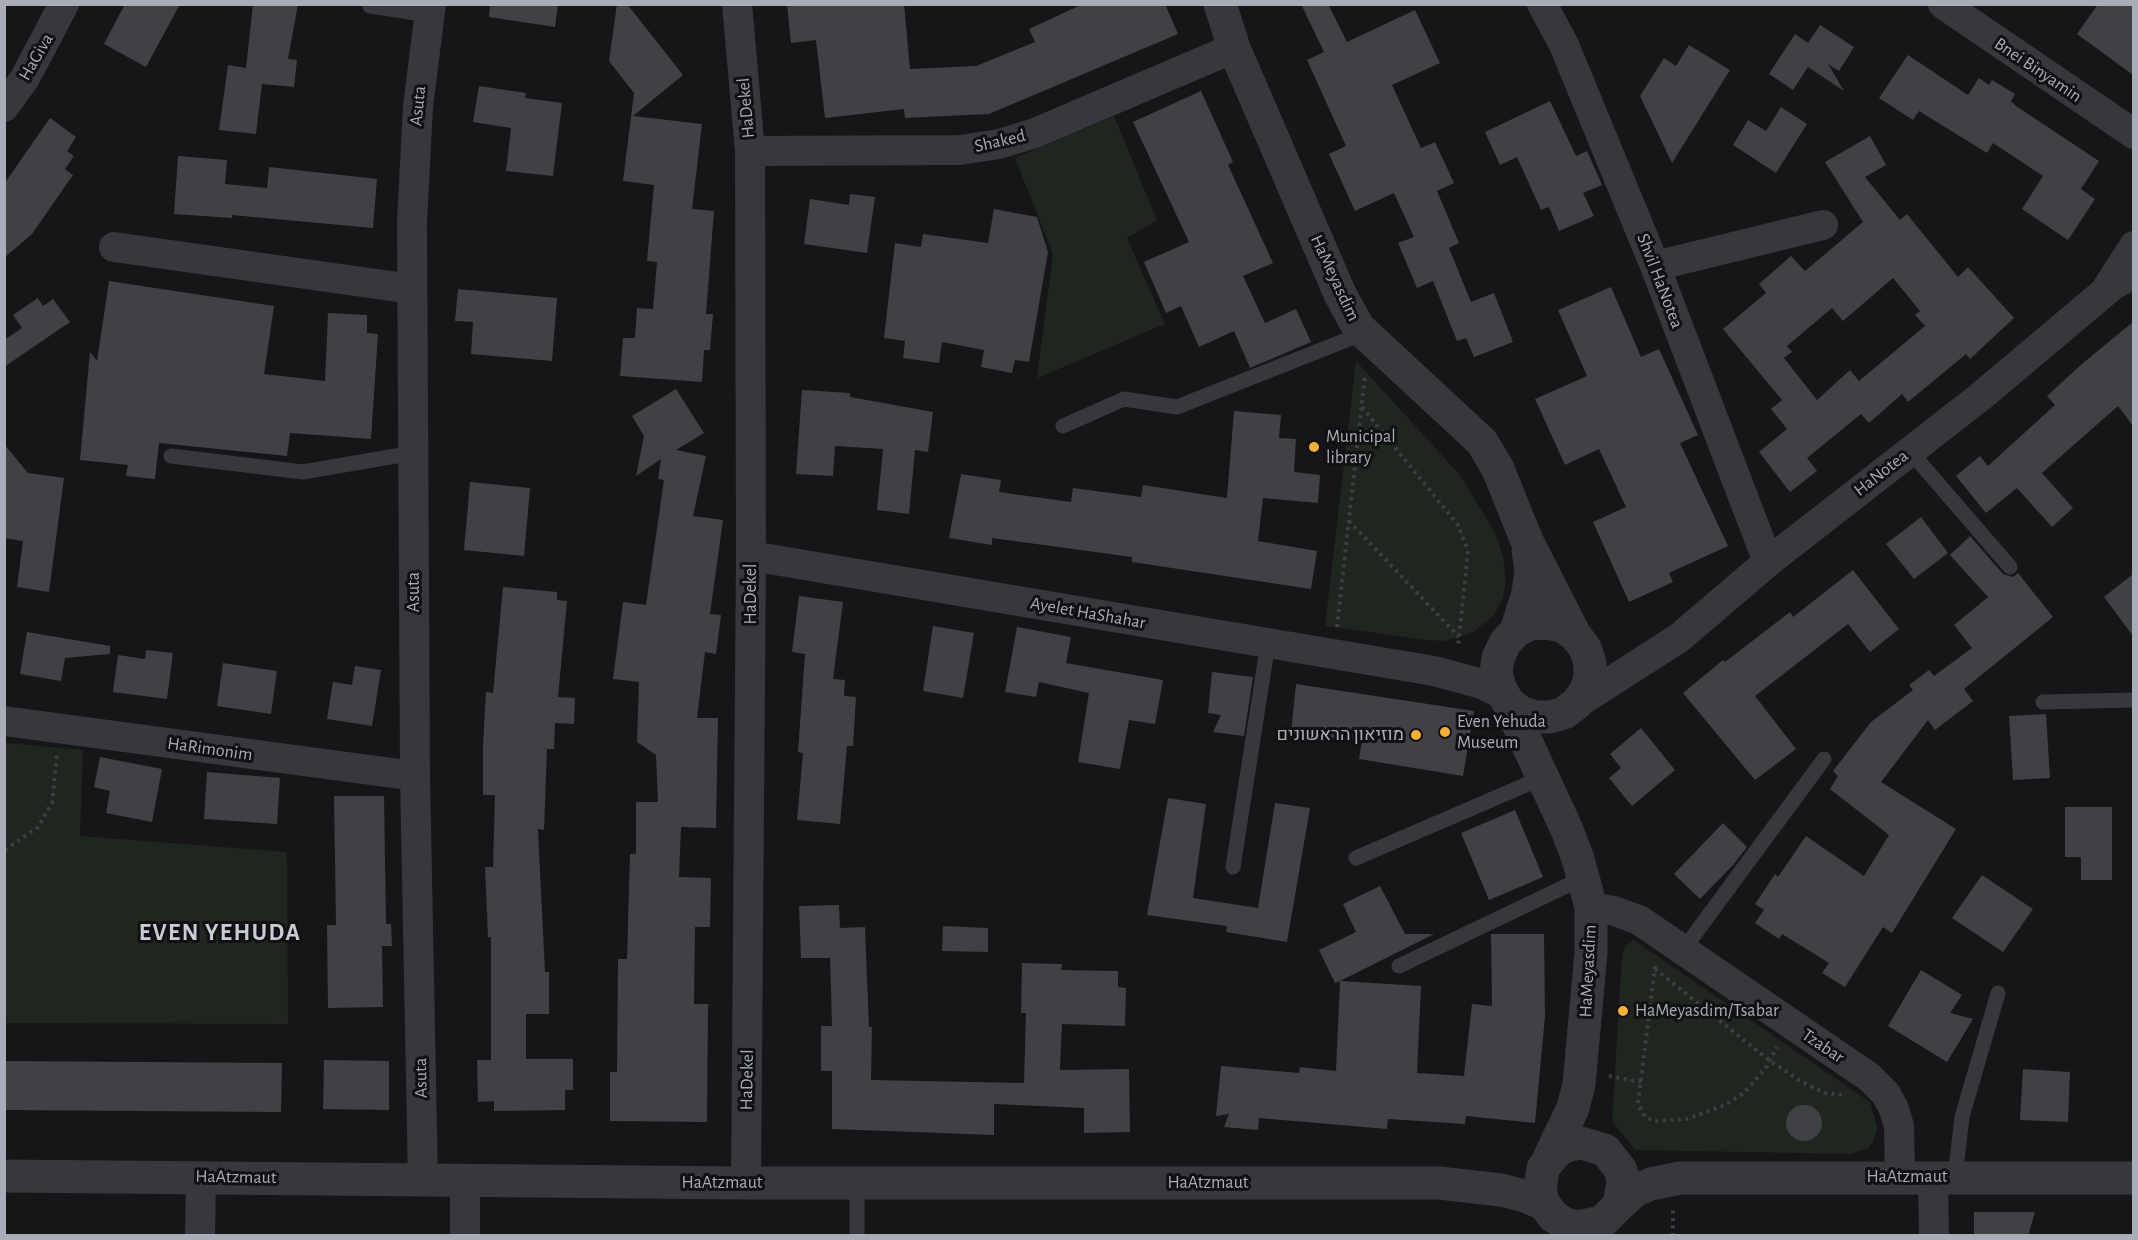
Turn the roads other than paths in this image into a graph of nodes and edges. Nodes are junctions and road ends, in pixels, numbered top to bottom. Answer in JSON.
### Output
{"nodes":[{"id":1,"x":64,"y":4,"type":"edge"},
{"id":2,"x":736,"y":4,"type":"edge"},
{"id":3,"x":1220,"y":4,"type":"edge"},
{"id":4,"x":1542,"y":4,"type":"edge"},
{"id":5,"x":1943,"y":4,"type":"edge"},
{"id":6,"x":370,"y":6,"type":"dead end"},
{"id":7,"x":430,"y":10,"type":"edge"},
{"id":8,"x":1234,"y":48,"type":"junction"},
{"id":9,"x":4,"y":107,"type":"edge"},
{"id":10,"x":2100,"y":112,"type":"junction"},
{"id":11,"x":2133,"y":119,"type":"edge"},
{"id":12,"x":2133,"y":134,"type":"edge"},
{"id":13,"x":750,"y":151,"type":"junction"},
{"id":14,"x":1823,"y":225,"type":"dead end"},
{"id":15,"x":2133,"y":246,"type":"edge"},
{"id":16,"x":114,"y":247,"type":"dead end"},
{"id":17,"x":1655,"y":266,"type":"junction"},
{"id":18,"x":2133,"y":274,"type":"edge"},
{"id":19,"x":412,"y":289,"type":"junction"},
{"id":20,"x":2102,"y":295,"type":"junction"},
{"id":21,"x":1366,"y":336,"type":"junction"},
{"id":22,"x":1063,"y":426,"type":"dead end"},
{"id":23,"x":1909,"y":450,"type":"junction"},
{"id":24,"x":413,"y":453,"type":"junction"},
{"id":25,"x":171,"y":456,"type":"dead end"},
{"id":26,"x":1527,"y":541,"type":"junction"},
{"id":27,"x":751,"y":556,"type":"junction"},
{"id":28,"x":1768,"y":562,"type":"junction"},
{"id":29,"x":2010,"y":567,"type":"dead end"},
{"id":30,"x":1510,"y":637,"type":"junction"},
{"id":31,"x":1580,"y":641,"type":"junction"},
{"id":32,"x":1268,"y":643,"type":"junction"},
{"id":33,"x":1661,"y":651,"type":"junction"},
{"id":34,"x":1425,"y":669,"type":"junction"},
{"id":35,"x":1506,"y":698,"type":"junction"},
{"id":36,"x":2133,"y":700,"type":"edge"},
{"id":37,"x":2043,"y":702,"type":"dead end"},
{"id":38,"x":1570,"y":709,"type":"junction"},
{"id":39,"x":4,"y":721,"type":"edge"},
{"id":40,"x":1824,"y":759,"type":"dead end"},
{"id":41,"x":415,"y":776,"type":"junction"},
{"id":42,"x":1548,"y":785,"type":"junction"},
{"id":43,"x":1356,"y":858,"type":"dead end"},
{"id":44,"x":1233,"y":867,"type":"dead end"},
{"id":45,"x":1587,"y":892,"type":"junction"},
{"id":46,"x":1683,"y":950,"type":"junction"},
{"id":47,"x":1399,"y":966,"type":"dead end"},
{"id":48,"x":1998,"y":993,"type":"dead end"},
{"id":49,"x":1579,"y":1084,"type":"junction"},
{"id":50,"x":1607,"y":1153,"type":"junction"},
{"id":51,"x":1546,"y":1163,"type":"junction"},
{"id":52,"x":4,"y":1176,"type":"edge"},
{"id":53,"x":201,"y":1177,"type":"junction"},
{"id":54,"x":1900,"y":1177,"type":"junction"},
{"id":55,"x":1680,"y":1178,"type":"junction"},
{"id":56,"x":1944,"y":1178,"type":"junction"},
{"id":57,"x":2133,"y":1178,"type":"edge"},
{"id":58,"x":465,"y":1180,"type":"junction"},
{"id":59,"x":423,"y":1181,"type":"junction"},
{"id":60,"x":746,"y":1183,"type":"junction"},
{"id":61,"x":857,"y":1183,"type":"junction"},
{"id":62,"x":1439,"y":1183,"type":"junction"},
{"id":63,"x":1553,"y":1219,"type":"edge"},
{"id":64,"x":1606,"y":1221,"type":"edge"},
{"id":65,"x":200,"y":1236,"type":"edge"},
{"id":66,"x":465,"y":1236,"type":"edge"},
{"id":67,"x":856,"y":1236,"type":"edge"},
{"id":68,"x":1934,"y":1236,"type":"edge"}],
"edges":[{"from":1,"to":9,"type":"street","name":"HaGiva"},
{"from":2,"to":13,"type":"street","name":"HaDekel"},
{"from":3,"to":8,"type":"street","name":"HaMeyasdim"},
{"from":4,"to":17,"type":"street","name":"Shvil HaNotea"},
{"from":5,"to":10,"type":"street","name":"Bnei Binyamin"},
{"from":6,"to":7,"type":"lane"},
{"from":7,"to":19,"type":"street","name":"Asuta"},
{"from":8,"to":13,"type":"street","name":"Shaked"},
{"from":8,"to":21,"type":"street","name":"HaMeyasdim"},
{"from":10,"to":11,"type":"street"},
{"from":10,"to":12,"type":"street","name":"Bnei Binyamin"},
{"from":13,"to":27,"type":"street","name":"HaDekel"},
{"from":14,"to":17,"type":"street"},
{"from":15,"to":20,"type":"street","name":"HaNotea"},
{"from":16,"to":19,"type":"street"},
{"from":17,"to":28,"type":"street","name":"Shvil HaNotea"},
{"from":18,"to":20,"type":"street","name":"HaNotea"},
{"from":19,"to":24,"type":"street","name":"Asuta"},
{"from":20,"to":23,"type":"street","name":"HaNotea"},
{"from":21,"to":22,"type":"lane"},
{"from":21,"to":26,"type":"street","name":"HaMeyasdim"},
{"from":23,"to":28,"type":"street","name":"HaNotea"},
{"from":23,"to":29,"type":"lane"},
{"from":24,"to":25,"type":"lane"},
{"from":24,"to":41,"type":"street","name":"Asuta"},
{"from":26,"to":30,"type":"street","name":"HaMeyasdim"},
{"from":26,"to":31,"type":"street","name":"HaMeyasdim"},
{"from":27,"to":32,"type":"street","name":"Ayelet HaShahar"},
{"from":27,"to":60,"type":"street","name":"HaDekel"},
{"from":28,"to":33,"type":"street","name":"HaNotea"},
{"from":30,"to":31,"type":"street"},
{"from":30,"to":34,"type":"street","name":"Ayelet HaShahar"},
{"from":30,"to":35,"type":"street"},
{"from":31,"to":33,"type":"street","name":"HaNotea"},
{"from":31,"to":38,"type":"street"},
{"from":32,"to":34,"type":"street","name":"Ayelet HaShahar"},
{"from":32,"to":44,"type":"lane"},
{"from":33,"to":38,"type":"street","name":"HaNotea"},
{"from":34,"to":35,"type":"street","name":"Ayelet HaShahar"},
{"from":35,"to":38,"type":"street"},
{"from":35,"to":42,"type":"street","name":"HaMeyasdim"},
{"from":36,"to":37,"type":"lane"},
{"from":38,"to":42,"type":"street","name":"HaMeyasdim"},
{"from":39,"to":41,"type":"street","name":"HaRimonim"},
{"from":40,"to":46,"type":"lane"},
{"from":41,"to":59,"type":"street","name":"Asuta"},
{"from":42,"to":43,"type":"lane"},
{"from":42,"to":45,"type":"street","name":"HaMeyasdim"},
{"from":45,"to":46,"type":"street","name":"Tzabar"},
{"from":45,"to":47,"type":"lane"},
{"from":45,"to":49,"type":"street","name":"HaMeyasdim"},
{"from":46,"to":54,"type":"street","name":"Tzabar"},
{"from":48,"to":56,"type":"lane"},
{"from":49,"to":50,"type":"street","name":"HaMeyasdim"},
{"from":49,"to":51,"type":"street","name":"HaMeyasdim"},
{"from":50,"to":51,"type":"street"},
{"from":50,"to":55,"type":"street","name":"HaAtzmaut"},
{"from":50,"to":64,"type":"street"},
{"from":51,"to":62,"type":"street","name":"HaAtzmaut"},
{"from":51,"to":63,"type":"street"},
{"from":52,"to":53,"type":"street","name":"HaAtzmaut"},
{"from":53,"to":59,"type":"street","name":"HaAtzmaut"},
{"from":53,"to":65,"type":"street"},
{"from":54,"to":55,"type":"street","name":"HaAtzmaut"},
{"from":54,"to":56,"type":"street","name":"HaAtzmaut"},
{"from":55,"to":64,"type":"street","name":"HaAtzmaut"},
{"from":56,"to":57,"type":"street","name":"HaAtzmaut"},
{"from":56,"to":68,"type":"street"},
{"from":58,"to":59,"type":"street","name":"HaAtzmaut"},
{"from":58,"to":60,"type":"street","name":"HaAtzmaut"},
{"from":58,"to":66,"type":"street"},
{"from":60,"to":61,"type":"street","name":"HaAtzmaut"},
{"from":61,"to":62,"type":"street","name":"HaAtzmaut"},
{"from":61,"to":67,"type":"lane"},
{"from":62,"to":63,"type":"street","name":"HaAtzmaut"},
{"from":63,"to":64,"type":"street"}]}
